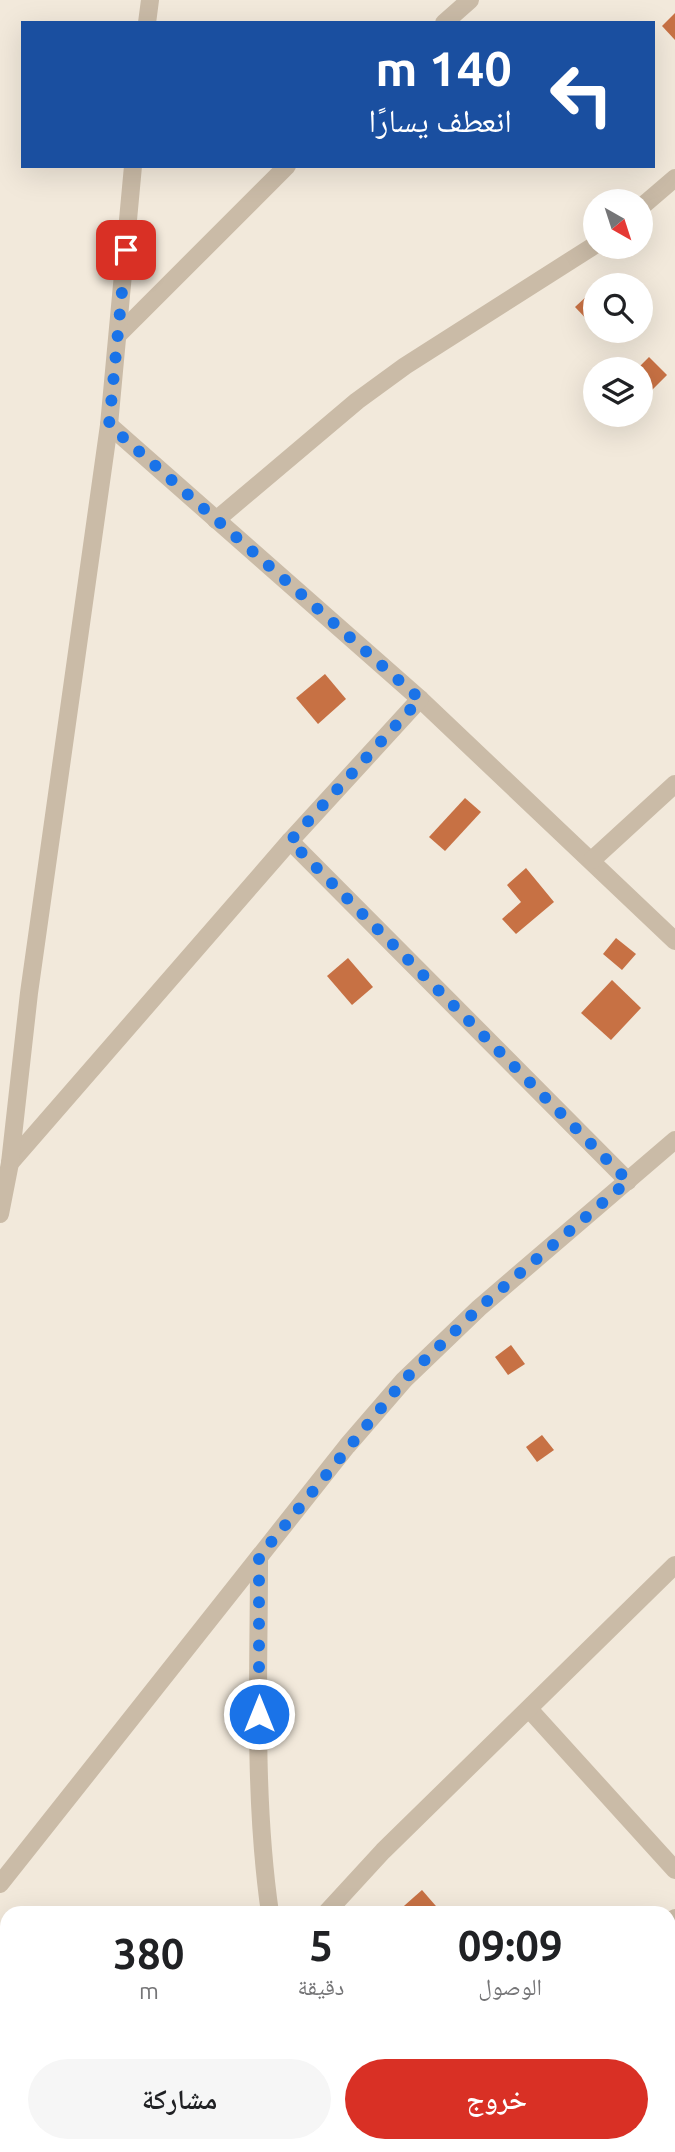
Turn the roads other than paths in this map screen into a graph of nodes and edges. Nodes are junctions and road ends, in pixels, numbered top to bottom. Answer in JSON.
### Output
{"nodes":[{"id":1,"x":150,"y":0,"type":"edge"},
{"id":2,"x":470,"y":0,"type":"edge"},
{"id":3,"x":147,"y":21,"type":"edge"},
{"id":4,"x":446,"y":21,"type":"edge"},
{"id":5,"x":133,"y":168,"type":"edge"},
{"id":6,"x":285,"y":168,"type":"edge"},
{"id":7,"x":675,"y":177,"type":"edge"},
{"id":8,"x":653,"y":196,"type":"edge"},
{"id":9,"x":583,"y":253,"type":"edge"},
{"id":10,"x":119,"y":334,"type":"junction"},
{"id":11,"x":109,"y":425,"type":"junction"},
{"id":12,"x":216,"y":520,"type":"junction"},
{"id":13,"x":420,"y":699,"type":"junction"},
{"id":14,"x":675,"y":784,"type":"edge"},
{"id":15,"x":290,"y":841,"type":"junction"},
{"id":16,"x":592,"y":860,"type":"junction"},
{"id":17,"x":675,"y":941,"type":"edge"},
{"id":18,"x":675,"y":1140,"type":"edge"},
{"id":19,"x":10,"y":1163,"type":"junction"},
{"id":20,"x":628,"y":1181,"type":"junction"},
{"id":21,"x":0,"y":1214,"type":"edge"},
{"id":22,"x":259,"y":1557,"type":"junction"},
{"id":23,"x":675,"y":1565,"type":"edge"},
{"id":24,"x":529,"y":1709,"type":"junction"},
{"id":25,"x":675,"y":1870,"type":"edge"},
{"id":26,"x":0,"y":1884,"type":"edge"},
{"id":27,"x":269,"y":1906,"type":"edge"},
{"id":28,"x":332,"y":1906,"type":"edge"}],
"edges":[{"from":1,"to":3,"type":"street"},
{"from":2,"to":4,"type":"street"},
{"from":5,"to":10,"type":"street"},
{"from":6,"to":10,"type":"street"},
{"from":7,"to":8,"type":"street"},
{"from":9,"to":12,"type":"street"},
{"from":10,"to":11,"type":"street"},
{"from":11,"to":12,"type":"street"},
{"from":11,"to":19,"type":"street"},
{"from":12,"to":13,"type":"street"},
{"from":13,"to":15,"type":"street"},
{"from":13,"to":16,"type":"street"},
{"from":14,"to":16,"type":"street"},
{"from":15,"to":19,"type":"street"},
{"from":15,"to":20,"type":"street"},
{"from":16,"to":17,"type":"street"},
{"from":18,"to":20,"type":"street"},
{"from":19,"to":21,"type":"street"},
{"from":20,"to":22,"type":"street"},
{"from":22,"to":26,"type":"street"},
{"from":22,"to":27,"type":"street"},
{"from":23,"to":24,"type":"street"},
{"from":24,"to":25,"type":"street"},
{"from":24,"to":28,"type":"street"}]}
